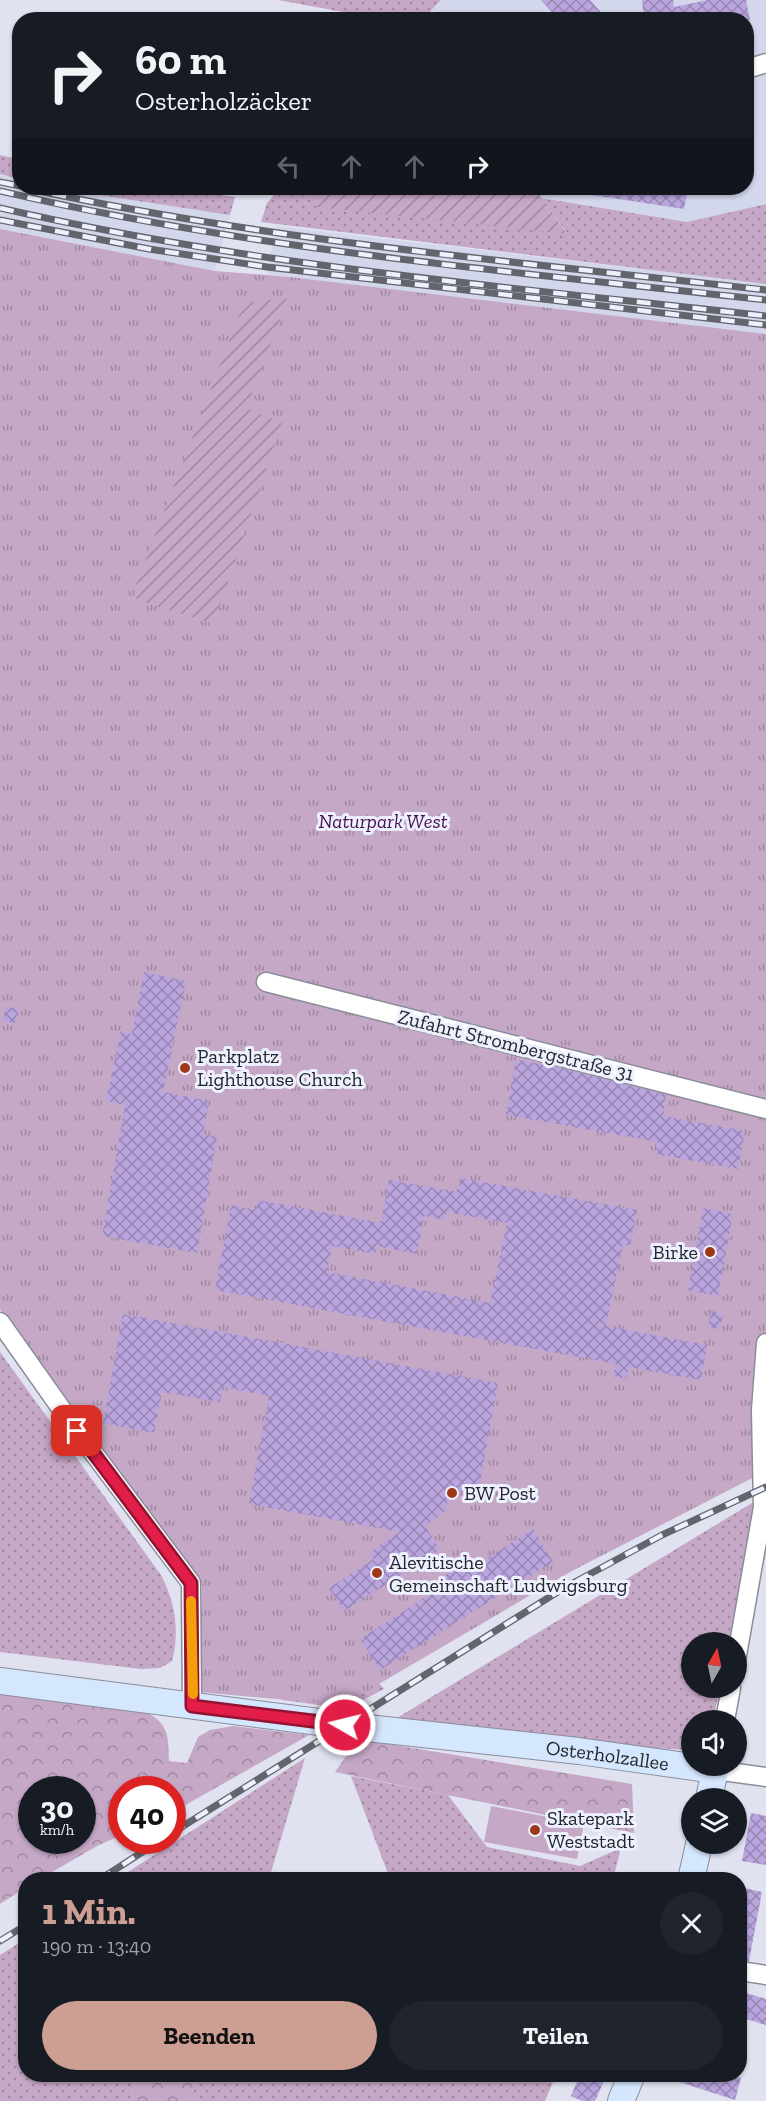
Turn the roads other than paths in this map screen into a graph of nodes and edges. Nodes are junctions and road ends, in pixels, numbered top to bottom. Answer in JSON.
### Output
{"nodes":[{"id":1,"x":266,"y":982,"type":"dead end"},
{"id":2,"x":766,"y":1109,"type":"edge"},
{"id":3,"x":0,"y":1322,"type":"edge"},
{"id":4,"x":766,"y":1343,"type":"edge"},
{"id":5,"x":741,"y":1632,"type":"edge"},
{"id":6,"x":0,"y":1681,"type":"edge"},
{"id":7,"x":192,"y":1706,"type":"junction"},
{"id":8,"x":681,"y":1764,"type":"edge"},
{"id":9,"x":747,"y":1774,"type":"edge"},
{"id":10,"x":766,"y":1777,"type":"edge"},
{"id":11,"x":697,"y":1854,"type":"edge"},
{"id":12,"x":693,"y":1872,"type":"edge"},
{"id":13,"x":747,"y":1972,"type":"edge"},
{"id":14,"x":766,"y":1975,"type":"edge"},
{"id":15,"x":629,"y":2082,"type":"edge"},
{"id":16,"x":621,"y":2101,"type":"edge"}],
"edges":[{"from":1,"to":2,"type":"street","name":"Zufahrt Strombergstraße 31"},
{"from":3,"to":7,"type":"street"},
{"from":4,"to":5,"type":"street"},
{"from":6,"to":7,"type":"street","name":"Osterholzallee"},
{"from":7,"to":8,"type":"street","name":"Osterholzallee"},
{"from":9,"to":10,"type":"street","name":"Osterholzallee"},
{"from":11,"to":12,"type":"street"},
{"from":13,"to":14,"type":"street"},
{"from":15,"to":16,"type":"street"}]}
